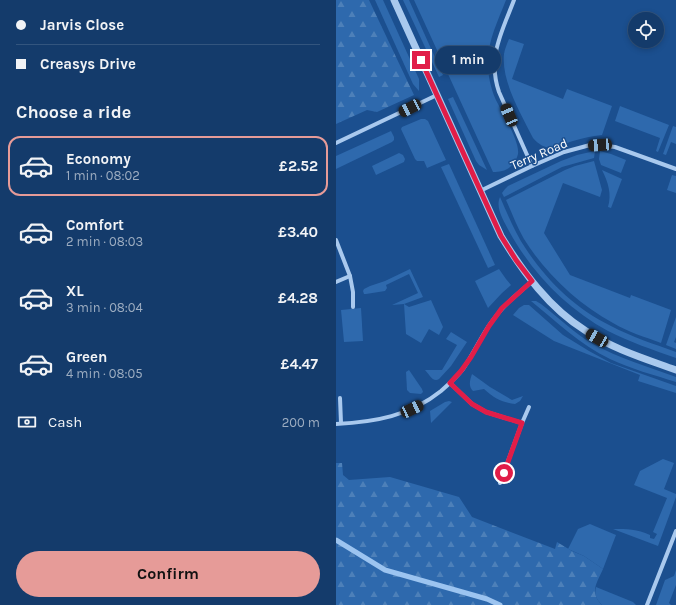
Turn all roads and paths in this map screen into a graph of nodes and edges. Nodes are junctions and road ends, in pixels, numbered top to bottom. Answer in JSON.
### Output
{"nodes":[{"id":1,"x":394,"y":0,"type":"edge"},
{"id":2,"x":514,"y":0,"type":"edge"},
{"id":3,"x":437,"y":95,"type":"junction"},
{"id":4,"x":336,"y":143,"type":"edge"},
{"id":5,"x":532,"y":166,"type":"junction"},
{"id":6,"x":676,"y":169,"type":"edge"},
{"id":7,"x":480,"y":191,"type":"junction"},
{"id":8,"x":336,"y":240,"type":"edge"},
{"id":9,"x":350,"y":276,"type":"junction"},
{"id":10,"x":532,"y":281,"type":"junction"},
{"id":11,"x":336,"y":282,"type":"edge"},
{"id":12,"x":354,"y":307,"type":"dead end"},
{"id":13,"x":676,"y":370,"type":"edge"},
{"id":14,"x":450,"y":383,"type":"junction"},
{"id":15,"x":340,"y":398,"type":"dead end"},
{"id":16,"x":530,"y":407,"type":"dead end"},
{"id":17,"x":341,"y":423,"type":"junction"},
{"id":18,"x":522,"y":423,"type":"junction"},
{"id":19,"x":336,"y":424,"type":"edge"},
{"id":20,"x":500,"y":483,"type":"dead end"},
{"id":21,"x":676,"y":531,"type":"edge"},
{"id":22,"x":647,"y":605,"type":"edge"}],
"edges":[{"from":1,"to":3,"type":"street"},
{"from":2,"to":5,"type":"street"},
{"from":3,"to":4,"type":"street"},
{"from":3,"to":7,"type":"street"},
{"from":5,"to":6,"type":"street","name":"Terry Road"},
{"from":5,"to":7,"type":"street","name":"Terry Road"},
{"from":7,"to":10,"type":"street"},
{"from":8,"to":9,"type":"street"},
{"from":9,"to":11,"type":"street"},
{"from":9,"to":12,"type":"street"},
{"from":10,"to":13,"type":"street"},
{"from":10,"to":14,"type":"street"},
{"from":14,"to":17,"type":"street"},
{"from":14,"to":18,"type":"street"},
{"from":15,"to":17,"type":"street"},
{"from":16,"to":18,"type":"street"},
{"from":17,"to":19,"type":"street"},
{"from":18,"to":20,"type":"street"},
{"from":21,"to":22,"type":"street"}]}
